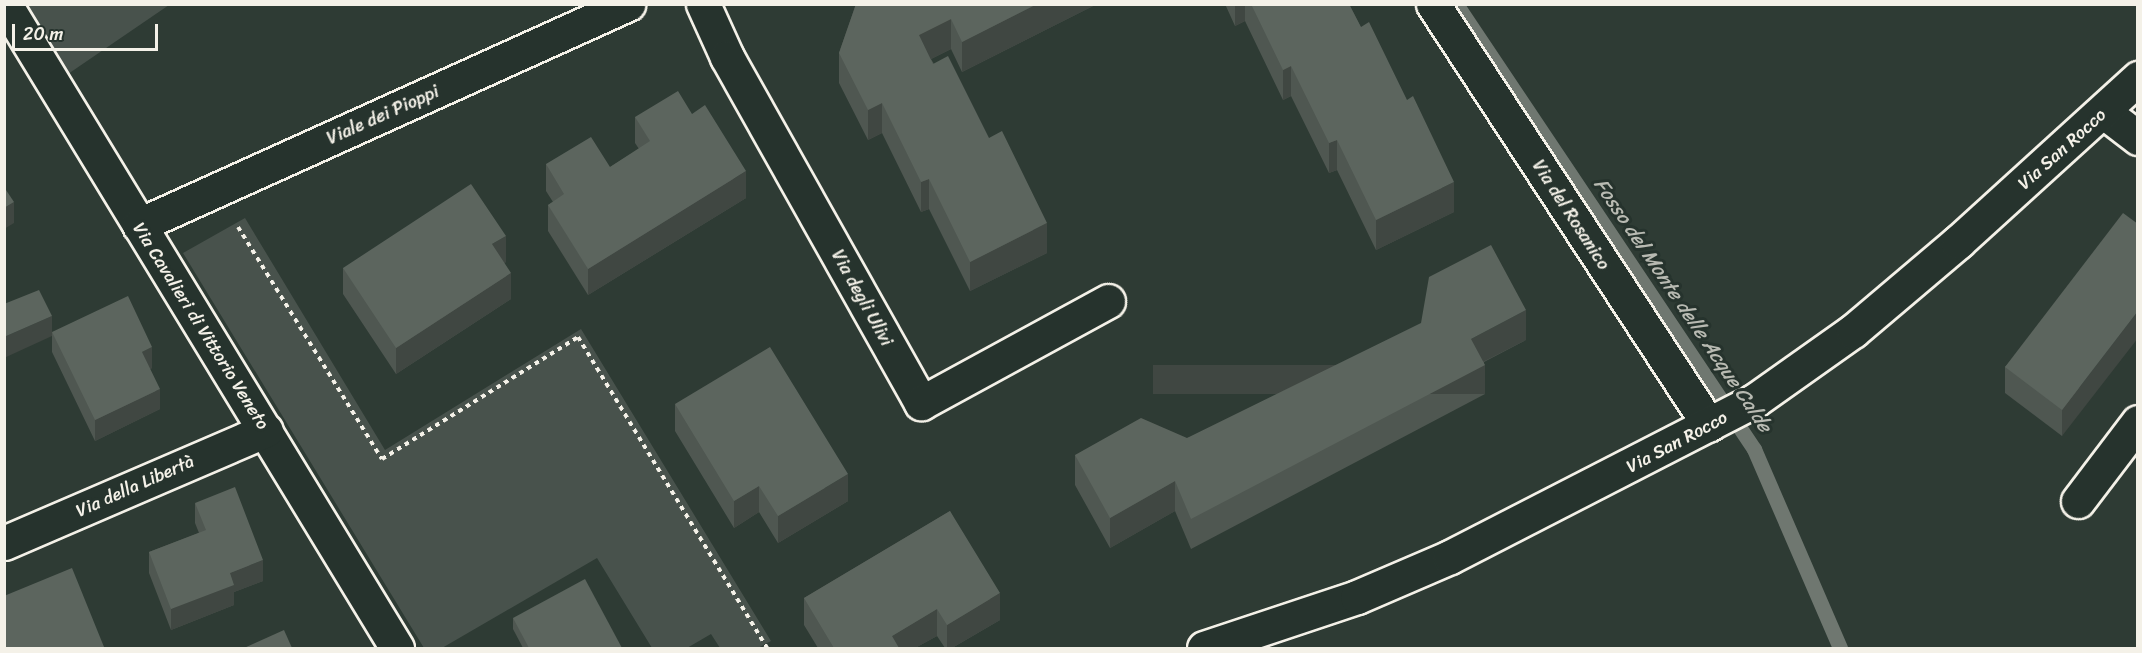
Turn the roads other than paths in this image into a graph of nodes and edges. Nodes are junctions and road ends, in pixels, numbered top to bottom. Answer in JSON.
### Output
{"nodes":[{"id":1,"x":628,"y":4,"type":"edge"},
{"id":2,"x":703,"y":4,"type":"edge"},
{"id":3,"x":1433,"y":4,"type":"edge"},
{"id":4,"x":6,"y":7,"type":"edge"},
{"id":5,"x":2138,"y":78,"type":"edge"},
{"id":6,"x":2104,"y":112,"type":"junction"},
{"id":7,"x":2138,"y":138,"type":"edge"},
{"id":8,"x":139,"y":225,"type":"junction"},
{"id":9,"x":1108,"y":301,"type":"dead end"},
{"id":10,"x":1714,"y":422,"type":"junction"},
{"id":11,"x":2138,"y":422,"type":"edge"},
{"id":12,"x":266,"y":430,"type":"junction"},
{"id":13,"x":2078,"y":501,"type":"dead end"},
{"id":14,"x":4,"y":543,"type":"edge"},
{"id":15,"x":397,"y":648,"type":"edge"},
{"id":16,"x":1204,"y":648,"type":"edge"}],
"edges":[{"from":1,"to":8,"type":"street","name":"Viale dei Pioppi"},
{"from":2,"to":9,"type":"street","name":"Via degli Ulivi"},
{"from":3,"to":10,"type":"street","name":"Via del Rosanico"},
{"from":4,"to":8,"type":"street","name":"Via Cavalieri di Vittorio Veneto"},
{"from":5,"to":6,"type":"street","name":"Via San Rocco"},
{"from":6,"to":7,"type":"street"},
{"from":6,"to":10,"type":"street","name":"Via San Rocco"},
{"from":8,"to":12,"type":"street","name":"Via Cavalieri di Vittorio Veneto"},
{"from":10,"to":16,"type":"street","name":"Via San Rocco"},
{"from":11,"to":13,"type":"street"},
{"from":12,"to":14,"type":"street","name":"Via della Libertà"},
{"from":12,"to":15,"type":"street","name":"Via Cavalieri di Vittorio Veneto"}]}
